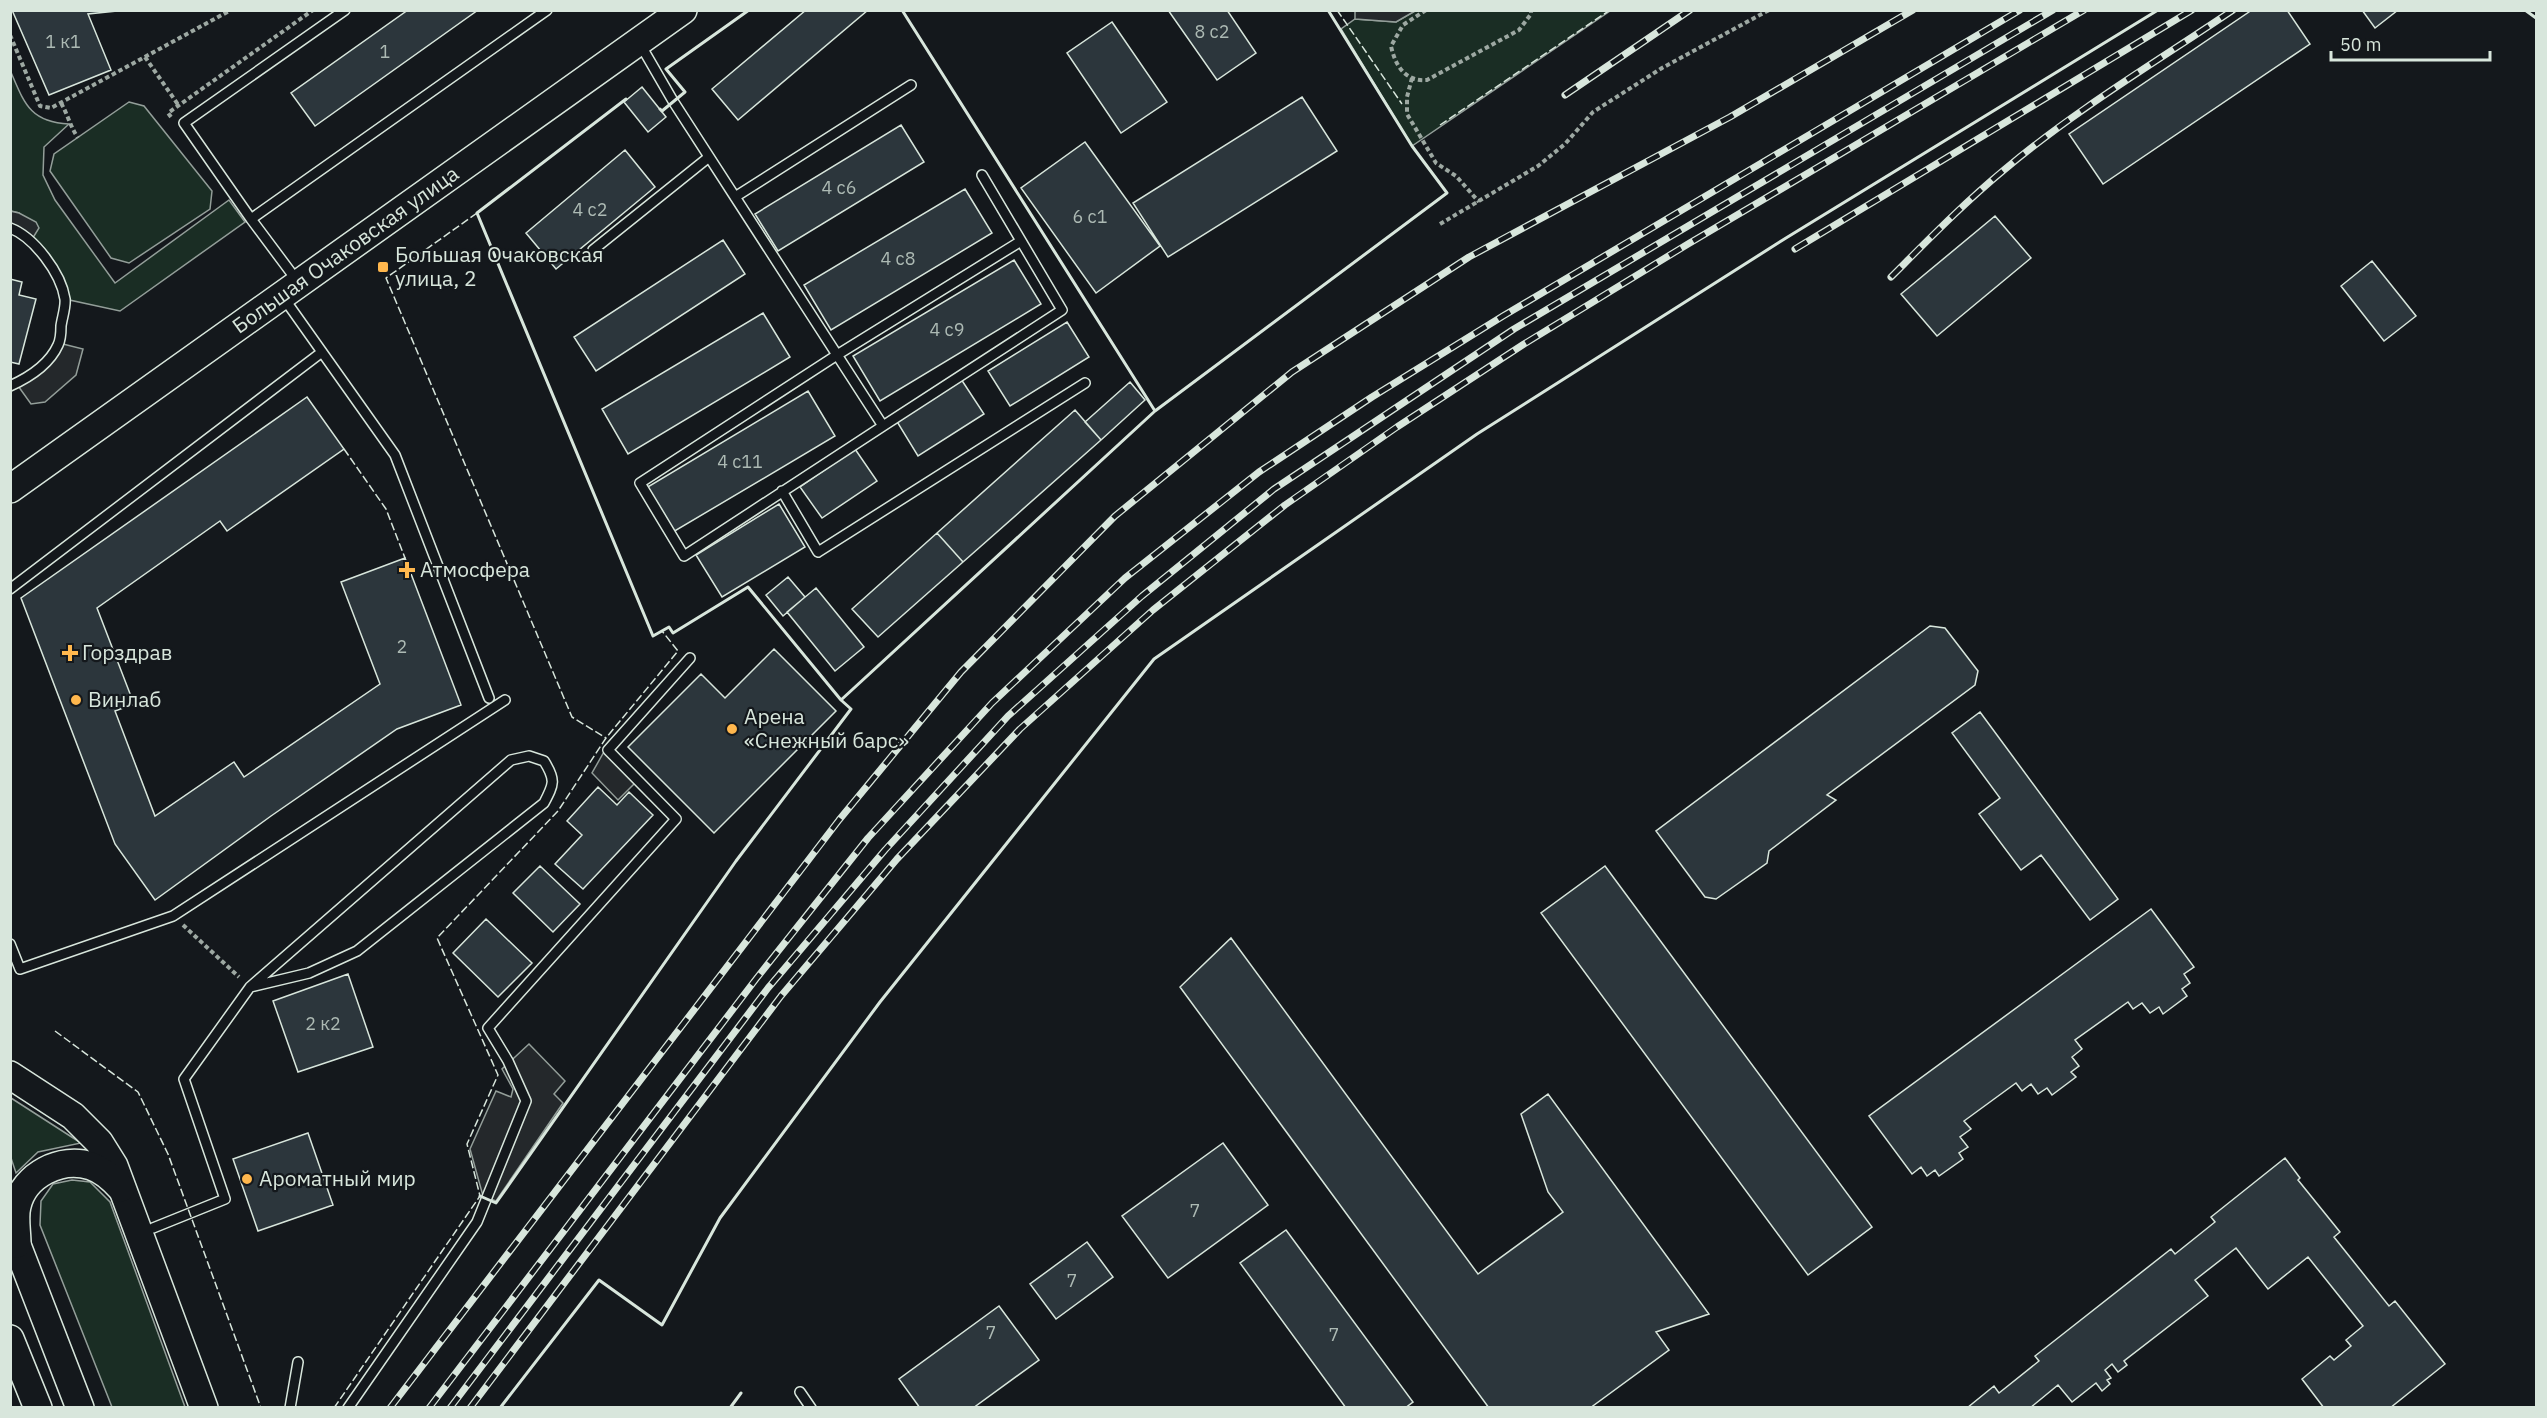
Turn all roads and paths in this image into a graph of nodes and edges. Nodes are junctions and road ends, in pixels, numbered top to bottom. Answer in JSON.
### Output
{"nodes":[{"id":1,"x":231,"y":10,"type":"edge"},
{"id":2,"x":313,"y":10,"type":"edge"},
{"id":3,"x":345,"y":10,"type":"edge"},
{"id":4,"x":547,"y":10,"type":"edge"},
{"id":5,"x":683,"y":10,"type":"edge"},
{"id":6,"x":1425,"y":10,"type":"edge"},
{"id":7,"x":1531,"y":10,"type":"edge"},
{"id":8,"x":1769,"y":10,"type":"edge"},
{"id":9,"x":10,"y":35,"type":"edge"},
{"id":10,"x":639,"y":42,"type":"junction"},
{"id":11,"x":145,"y":57,"type":"junction"},
{"id":12,"x":1412,"y":78,"type":"junction"},
{"id":13,"x":911,"y":85,"type":"dead end"},
{"id":14,"x":61,"y":103,"type":"junction"},
{"id":15,"x":179,"y":106,"type":"junction"},
{"id":16,"x":175,"y":123,"type":"dead end"},
{"id":17,"x":78,"y":138,"type":"dead end"},
{"id":18,"x":709,"y":157,"type":"junction"},
{"id":19,"x":982,"y":175,"type":"dead end"},
{"id":20,"x":735,"y":197,"type":"junction"},
{"id":21,"x":1479,"y":202,"type":"junction"},
{"id":22,"x":251,"y":219,"type":"junction"},
{"id":23,"x":1440,"y":224,"type":"dead end"},
{"id":24,"x":10,"y":228,"type":"edge"},
{"id":25,"x":1021,"y":241,"type":"junction"},
{"id":26,"x":593,"y":250,"type":"dead end"},
{"id":27,"x":290,"y":289,"type":"junction"},
{"id":28,"x":322,"y":352,"type":"junction"},
{"id":29,"x":837,"y":355,"type":"junction"},
{"id":30,"x":1085,"y":383,"type":"dead end"},
{"id":31,"x":10,"y":386,"type":"edge"},
{"id":32,"x":883,"y":426,"type":"junction"},
{"id":33,"x":10,"y":489,"type":"edge"},
{"id":34,"x":782,"y":491,"type":"junction"},
{"id":35,"x":10,"y":589,"type":"edge"},
{"id":36,"x":690,"y":658,"type":"dead end"},
{"id":37,"x":489,"y":698,"type":"dead end"},
{"id":38,"x":505,"y":700,"type":"dead end"},
{"id":39,"x":173,"y":916,"type":"junction"},
{"id":40,"x":10,"y":944,"type":"edge"},
{"id":41,"x":250,"y":987,"type":"junction"},
{"id":42,"x":10,"y":1075,"type":"edge"},
{"id":43,"x":127,"y":1195,"type":"junction"},
{"id":44,"x":153,"y":1228,"type":"dead end"},
{"id":45,"x":14,"y":1235,"type":"edge"},
{"id":46,"x":10,"y":1339,"type":"edge"},
{"id":47,"x":298,"y":1362,"type":"dead end"},
{"id":48,"x":800,"y":1392,"type":"dead end"},
{"id":49,"x":38,"y":1407,"type":"edge"},
{"id":50,"x":80,"y":1407,"type":"edge"},
{"id":51,"x":204,"y":1407,"type":"edge"},
{"id":52,"x":290,"y":1407,"type":"edge"},
{"id":53,"x":348,"y":1407,"type":"edge"},
{"id":54,"x":811,"y":1407,"type":"edge"}],
"edges":[{"from":1,"to":11,"type":"path"},
{"from":2,"to":15,"type":"path"},
{"from":3,"to":22,"type":"lane"},
{"from":4,"to":22,"type":"lane"},
{"from":5,"to":10,"type":"street","name":"Большая Очаковская улица"},
{"from":6,"to":12,"type":"path"},
{"from":7,"to":12,"type":"path"},
{"from":8,"to":21,"type":"path"},
{"from":9,"to":14,"type":"path"},
{"from":10,"to":18,"type":"lane"},
{"from":10,"to":27,"type":"street","name":"Большая Очаковская улица"},
{"from":11,"to":14,"type":"path"},
{"from":11,"to":15,"type":"path"},
{"from":12,"to":21,"type":"path"},
{"from":13,"to":20,"type":"lane"},
{"from":14,"to":17,"type":"path"},
{"from":15,"to":16,"type":"path"},
{"from":18,"to":20,"type":"lane"},
{"from":18,"to":26,"type":"lane"},
{"from":19,"to":25,"type":"lane"},
{"from":20,"to":29,"type":"lane"},
{"from":21,"to":23,"type":"path"},
{"from":22,"to":27,"type":"lane"},
{"from":24,"to":31,"type":"lane"},
{"from":25,"to":29,"type":"lane"},
{"from":25,"to":32,"type":"lane"},
{"from":27,"to":28,"type":"lane"},
{"from":27,"to":33,"type":"street","name":"Большая Очаковская улица"},
{"from":28,"to":35,"type":"lane"},
{"from":28,"to":37,"type":"lane"},
{"from":29,"to":32,"type":"lane"},
{"from":29,"to":34,"type":"lane"},
{"from":30,"to":34,"type":"lane"},
{"from":32,"to":34,"type":"lane"},
{"from":36,"to":53,"type":"lane"},
{"from":38,"to":39,"type":"lane"},
{"from":39,"to":40,"type":"lane"},
{"from":39,"to":41,"type":"path"},
{"from":41,"to":41,"type":"lane"},
{"from":41,"to":44,"type":"lane"},
{"from":42,"to":43,"type":"street"},
{"from":43,"to":45,"type":"street"},
{"from":43,"to":51,"type":"street"},
{"from":45,"to":50,"type":"street"},
{"from":46,"to":49,"type":"street"},
{"from":47,"to":52,"type":"lane"},
{"from":48,"to":54,"type":"lane"}]}
